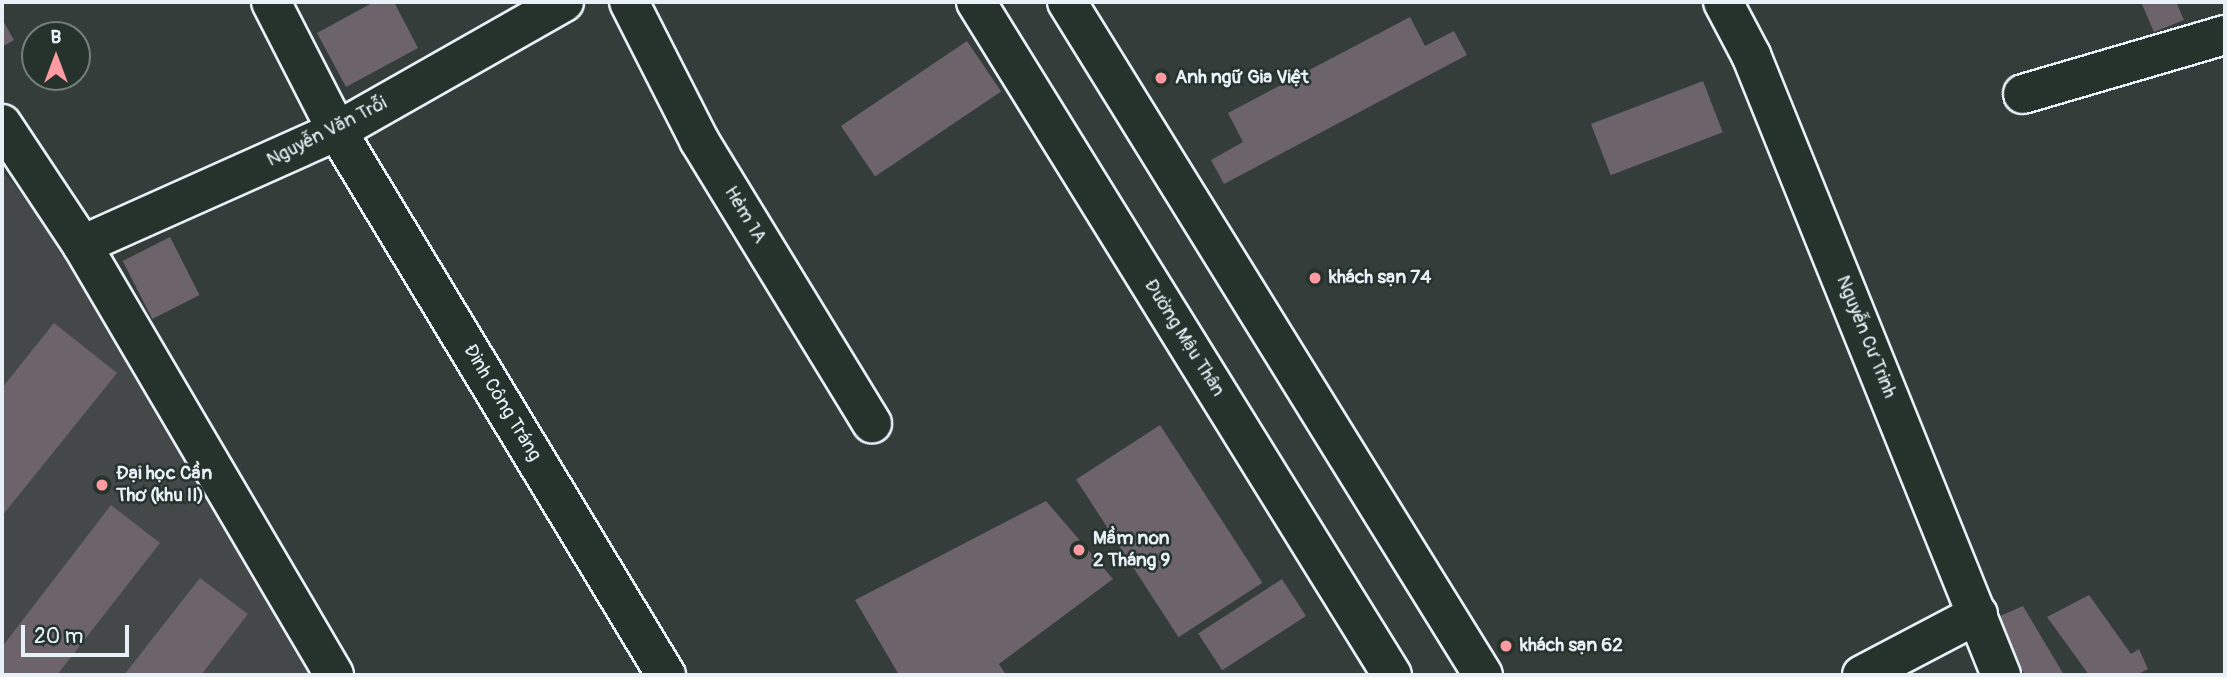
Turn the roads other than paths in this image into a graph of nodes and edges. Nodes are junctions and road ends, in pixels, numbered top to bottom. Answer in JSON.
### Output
{"nodes":[{"id":1,"x":271,"y":2,"type":"edge"},
{"id":2,"x":564,"y":2,"type":"edge"},
{"id":3,"x":629,"y":2,"type":"edge"},
{"id":4,"x":976,"y":2,"type":"edge"},
{"id":5,"x":1067,"y":2,"type":"edge"},
{"id":6,"x":1723,"y":2,"type":"edge"},
{"id":7,"x":2225,"y":35,"type":"edge"},
{"id":8,"x":2023,"y":94,"type":"dead end"},
{"id":9,"x":2,"y":124,"type":"edge"},
{"id":10,"x":337,"y":131,"type":"junction"},
{"id":11,"x":82,"y":245,"type":"junction"},
{"id":12,"x":872,"y":423,"type":"dead end"},
{"id":13,"x":1978,"y":614,"type":"junction"},
{"id":14,"x":334,"y":675,"type":"edge"},
{"id":15,"x":666,"y":675,"type":"edge"},
{"id":16,"x":1392,"y":675,"type":"edge"},
{"id":17,"x":1483,"y":675,"type":"edge"},
{"id":18,"x":1862,"y":675,"type":"edge"},
{"id":19,"x":2001,"y":675,"type":"edge"}],
"edges":[{"from":1,"to":10,"type":"street","name":"Đinh Công Tráng"},
{"from":2,"to":10,"type":"street","name":"Nguyễn Văn Trỗi"},
{"from":3,"to":12,"type":"street","name":"Hẻm 1A"},
{"from":4,"to":16,"type":"street","name":"Đường Mậu Thân"},
{"from":5,"to":17,"type":"street"},
{"from":6,"to":13,"type":"street","name":"Nguyễn Cư Trinh"},
{"from":7,"to":8,"type":"street"},
{"from":9,"to":11,"type":"street"},
{"from":10,"to":11,"type":"street","name":"Nguyễn Văn Trỗi"},
{"from":10,"to":15,"type":"street","name":"Đinh Công Tráng"},
{"from":11,"to":14,"type":"street"},
{"from":13,"to":18,"type":"street"},
{"from":13,"to":19,"type":"street","name":"Nguyễn Cư Trinh"}]}
